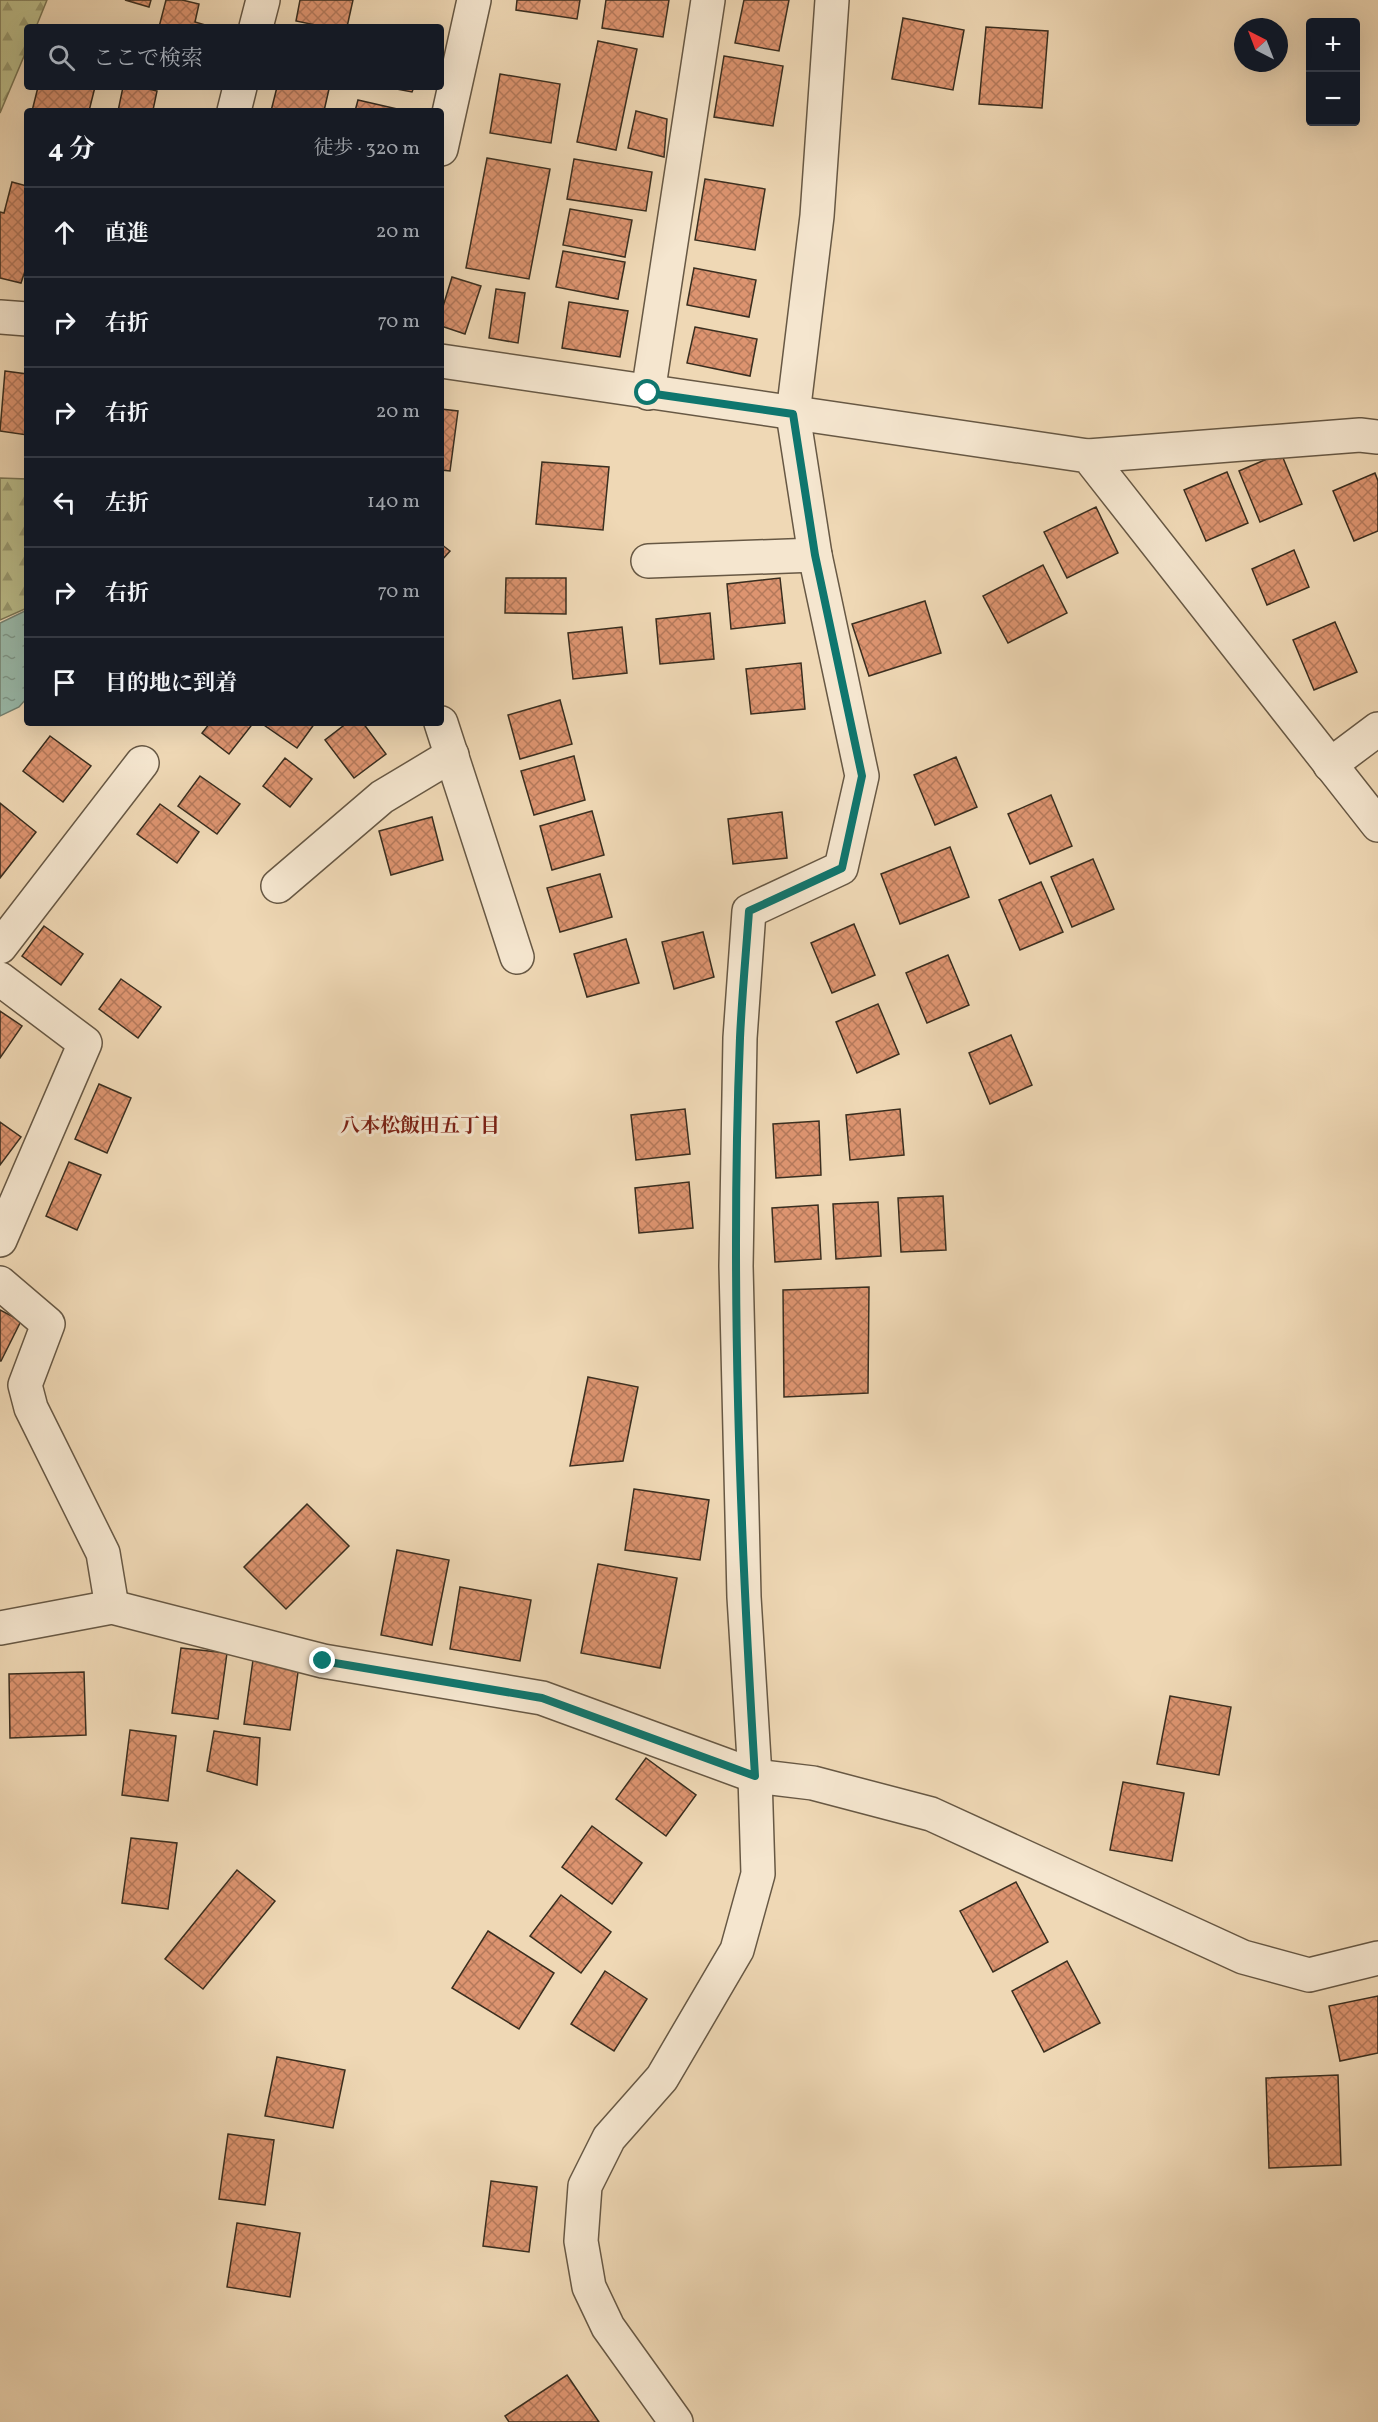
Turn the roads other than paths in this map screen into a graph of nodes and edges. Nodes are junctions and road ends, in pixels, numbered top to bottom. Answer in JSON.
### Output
{"nodes":[{"id":1,"x":263,"y":0,"type":"edge"},
{"id":2,"x":474,"y":0,"type":"edge"},
{"id":3,"x":708,"y":0,"type":"edge"},
{"id":4,"x":832,"y":0,"type":"edge"},
{"id":5,"x":257,"y":24,"type":"edge"},
{"id":6,"x":239,"y":90,"type":"edge"},
{"id":7,"x":235,"y":108,"type":"edge"},
{"id":8,"x":444,"y":135,"type":"edge"},
{"id":9,"x":0,"y":317,"type":"edge"},
{"id":10,"x":24,"y":319,"type":"edge"},
{"id":11,"x":444,"y":361,"type":"edge"},
{"id":12,"x":648,"y":393,"type":"junction"},
{"id":13,"x":793,"y":414,"type":"junction"},
{"id":14,"x":1378,"y":437,"type":"edge"},
{"id":15,"x":1088,"y":456,"type":"junction"},
{"id":16,"x":815,"y":555,"type":"junction"},
{"id":17,"x":648,"y":561,"type":"dead end"},
{"id":18,"x":442,"y":726,"type":"edge"},
{"id":19,"x":1378,"y":729,"type":"edge"},
{"id":20,"x":452,"y":755,"type":"junction"},
{"id":21,"x":142,"y":763,"type":"dead end"},
{"id":22,"x":1330,"y":765,"type":"junction"},
{"id":23,"x":1378,"y":825,"type":"edge"},
{"id":24,"x":278,"y":886,"type":"dead end"},
{"id":25,"x":0,"y":947,"type":"edge"},
{"id":26,"x":517,"y":957,"type":"dead end"},
{"id":27,"x":0,"y":979,"type":"edge"},
{"id":28,"x":0,"y":1240,"type":"edge"},
{"id":29,"x":0,"y":1283,"type":"edge"},
{"id":30,"x":112,"y":1608,"type":"junction"},
{"id":31,"x":0,"y":1628,"type":"edge"},
{"id":32,"x":755,"y":1776,"type":"junction"},
{"id":33,"x":1378,"y":1958,"type":"edge"},
{"id":34,"x":676,"y":2422,"type":"edge"}],
"edges":[{"from":1,"to":5,"type":"street"},
{"from":2,"to":8,"type":"street"},
{"from":3,"to":12,"type":"street"},
{"from":4,"to":13,"type":"street"},
{"from":6,"to":7,"type":"street"},
{"from":9,"to":10,"type":"street"},
{"from":11,"to":12,"type":"street"},
{"from":12,"to":13,"type":"street"},
{"from":13,"to":15,"type":"street"},
{"from":13,"to":16,"type":"street"},
{"from":14,"to":15,"type":"street"},
{"from":15,"to":22,"type":"street"},
{"from":16,"to":17,"type":"street"},
{"from":16,"to":32,"type":"street"},
{"from":18,"to":20,"type":"street"},
{"from":19,"to":22,"type":"street"},
{"from":20,"to":24,"type":"street"},
{"from":20,"to":26,"type":"street"},
{"from":21,"to":25,"type":"street"},
{"from":22,"to":23,"type":"street"},
{"from":27,"to":28,"type":"street"},
{"from":29,"to":30,"type":"street"},
{"from":30,"to":31,"type":"street"},
{"from":30,"to":32,"type":"street"},
{"from":32,"to":33,"type":"street"},
{"from":32,"to":34,"type":"street"}]}
